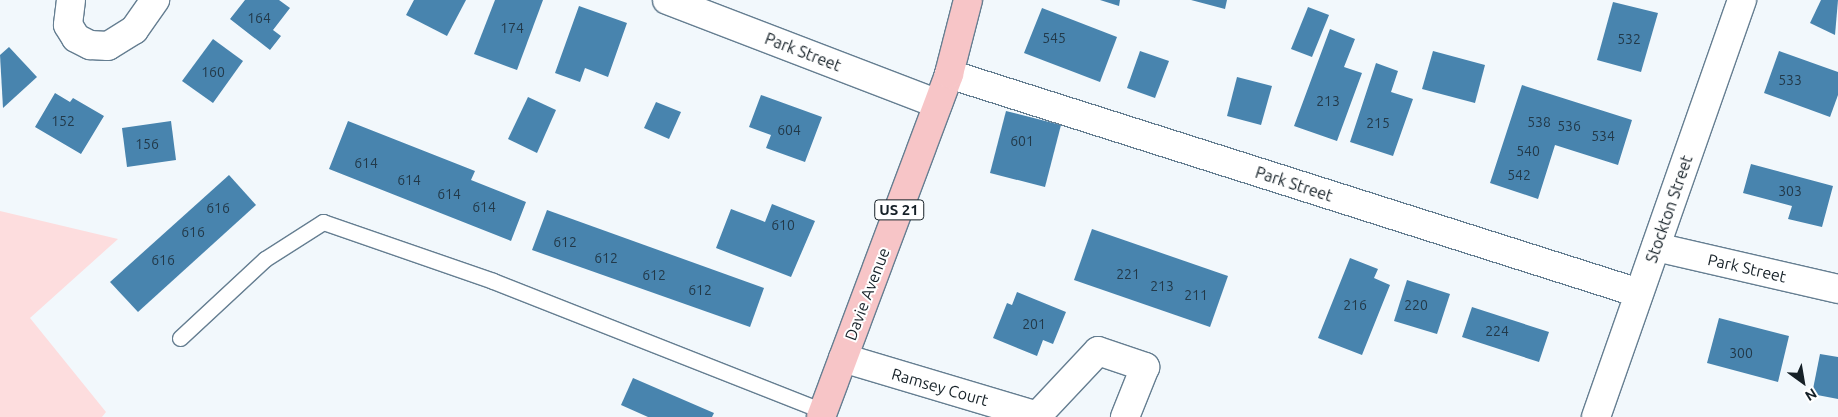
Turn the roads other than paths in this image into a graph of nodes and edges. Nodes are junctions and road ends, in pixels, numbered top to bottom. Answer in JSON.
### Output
{"nodes":[{"id":1,"x":71,"y":0,"type":"edge"},
{"id":2,"x":155,"y":0,"type":"edge"},
{"id":3,"x":667,"y":0,"type":"edge"},
{"id":4,"x":968,"y":0,"type":"edge"},
{"id":5,"x":1742,"y":0,"type":"edge"},
{"id":6,"x":949,"y":74,"type":"junction"},
{"id":7,"x":938,"y":104,"type":"junction"},
{"id":8,"x":1656,"y":248,"type":"junction"},
{"id":9,"x":1838,"y":289,"type":"edge"},
{"id":10,"x":1639,"y":293,"type":"junction"},
{"id":11,"x":180,"y":338,"type":"dead end"},
{"id":12,"x":843,"y":358,"type":"junction"},
{"id":13,"x":822,"y":414,"type":"edge"},
{"id":14,"x":1039,"y":416,"type":"edge"},
{"id":15,"x":1125,"y":417,"type":"edge"},
{"id":16,"x":1596,"y":417,"type":"edge"}],
"edges":[{"from":1,"to":2,"type":"street"},
{"from":3,"to":7,"type":"street","name":"Park Street"},
{"from":4,"to":6,"type":"main road","name":"Davie Avenue","number":"US 21"},
{"from":5,"to":8,"type":"street","name":"Stockton Street"},
{"from":6,"to":7,"type":"main road","name":"Davie Avenue","number":"US 21"},
{"from":6,"to":10,"type":"street","name":"Park Street"},
{"from":7,"to":12,"type":"main road","name":"Davie Avenue","number":"US 21"},
{"from":8,"to":9,"type":"street","name":"Park Street"},
{"from":8,"to":10,"type":"street","name":"Stockton Street"},
{"from":10,"to":16,"type":"street","name":"Stockton Street"},
{"from":11,"to":13,"type":"lane"},
{"from":12,"to":13,"type":"main road","name":"Davie Avenue","number":"US 21"},
{"from":12,"to":14,"type":"street","name":"Ramsey Court"},
{"from":14,"to":15,"type":"street","name":"Ramsey Court"}]}
